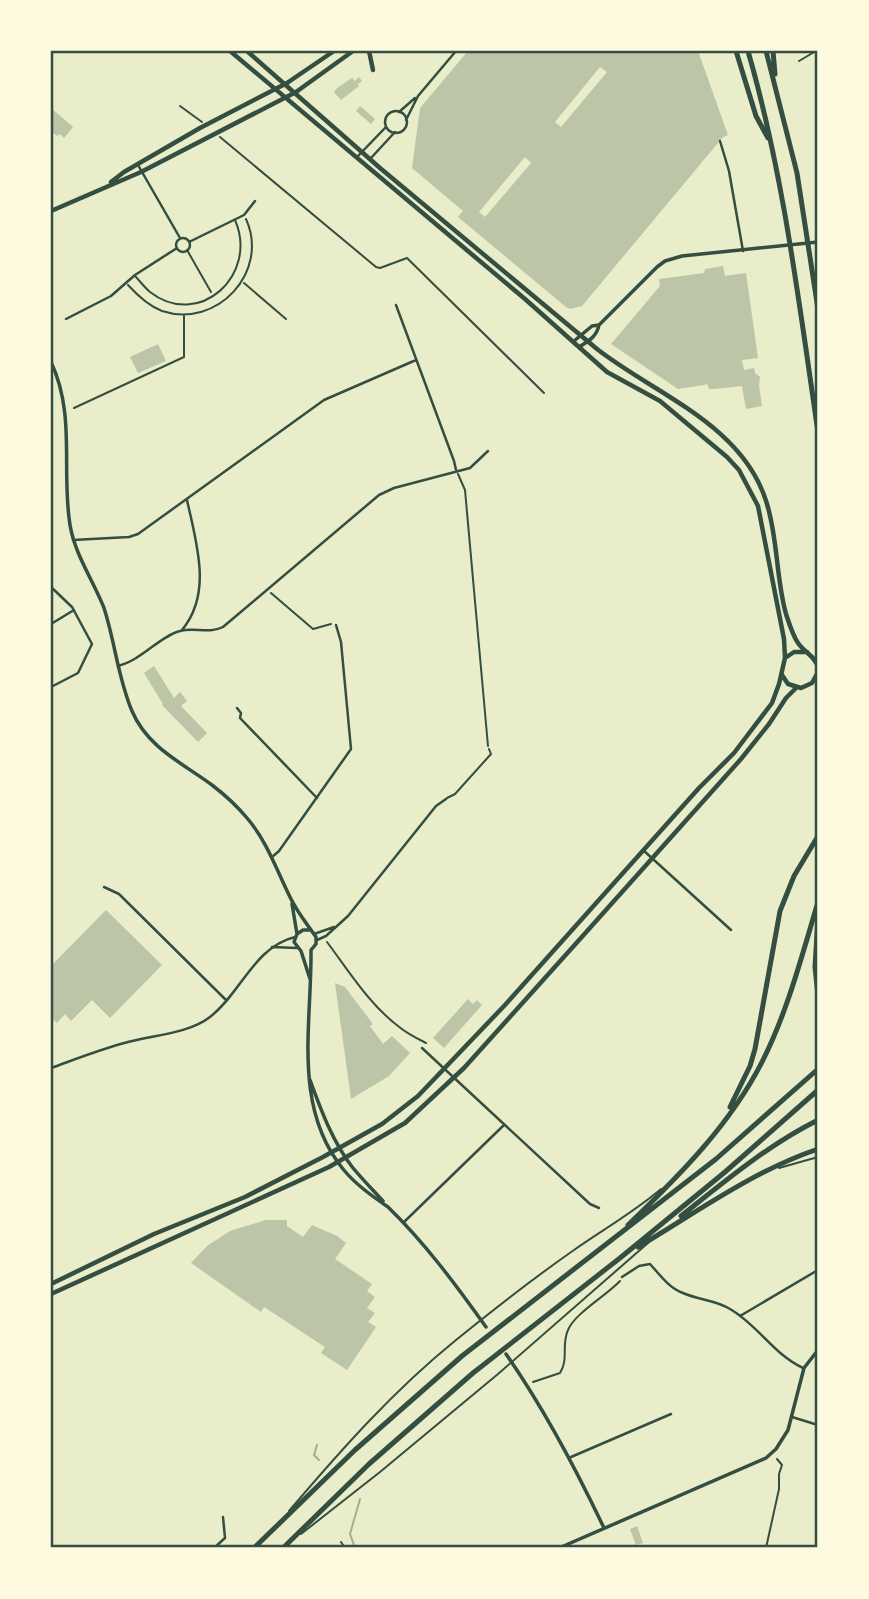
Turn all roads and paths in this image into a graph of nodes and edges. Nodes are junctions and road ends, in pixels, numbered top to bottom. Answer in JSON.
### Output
{"nodes":[{"id":1,"x":230,"y":51,"type":"edge"},
{"id":2,"x":247,"y":51,"type":"edge"},
{"id":3,"x":334,"y":51,"type":"edge"},
{"id":4,"x":354,"y":51,"type":"edge"},
{"id":5,"x":369,"y":51,"type":"edge"},
{"id":6,"x":456,"y":51,"type":"edge"},
{"id":7,"x":736,"y":51,"type":"edge"},
{"id":8,"x":748,"y":51,"type":"edge"},
{"id":9,"x":766,"y":51,"type":"edge"},
{"id":10,"x":772,"y":51,"type":"edge"},
{"id":11,"x":816,"y":51,"type":"edge"},
{"id":12,"x":800,"y":61,"type":"dead end"},
{"id":13,"x":373,"y":70,"type":"dead end"},
{"id":14,"x":287,"y":83,"type":"junction"},
{"id":15,"x":276,"y":90,"type":"junction"},
{"id":16,"x":777,"y":91,"type":"junction"},
{"id":17,"x":296,"y":92,"type":"junction"},
{"id":18,"x":418,"y":96,"type":"junction"},
{"id":19,"x":285,"y":98,"type":"junction"},
{"id":20,"x":180,"y":106,"type":"dead end"},
{"id":21,"x":399,"y":112,"type":"junction"},
{"id":22,"x":406,"y":120,"type":"junction"},
{"id":23,"x":203,"y":123,"type":"dead end"},
{"id":24,"x":386,"y":127,"type":"junction"},
{"id":25,"x":395,"y":132,"type":"junction"},
{"id":26,"x":220,"y":137,"type":"dead end"},
{"id":27,"x":720,"y":141,"type":"dead end"},
{"id":28,"x":773,"y":147,"type":"junction"},
{"id":29,"x":363,"y":152,"type":"junction"},
{"id":30,"x":356,"y":158,"type":"junction"},
{"id":31,"x":370,"y":158,"type":"junction"},
{"id":32,"x":364,"y":164,"type":"junction"},
{"id":33,"x":138,"y":165,"type":"junction"},
{"id":34,"x":141,"y":172,"type":"junction"},
{"id":35,"x":108,"y":184,"type":"junction"},
{"id":36,"x":255,"y":201,"type":"dead end"},
{"id":37,"x":51,"y":211,"type":"edge"},
{"id":38,"x":244,"y":215,"type":"junction"},
{"id":39,"x":235,"y":219,"type":"junction"},
{"id":40,"x":180,"y":238,"type":"junction"},
{"id":41,"x":189,"y":242,"type":"junction"},
{"id":42,"x":818,"y":242,"type":"edge"},
{"id":43,"x":177,"y":248,"type":"junction"},
{"id":44,"x":187,"y":250,"type":"junction"},
{"id":45,"x":743,"y":251,"type":"junction"},
{"id":46,"x":135,"y":275,"type":"junction"},
{"id":47,"x":242,"y":282,"type":"junction"},
{"id":48,"x":126,"y":283,"type":"junction"},
{"id":49,"x":213,"y":296,"type":"junction"},
{"id":50,"x":396,"y":305,"type":"dead end"},
{"id":51,"x":218,"y":306,"type":"junction"},
{"id":52,"x":818,"y":309,"type":"edge"},
{"id":53,"x":184,"y":314,"type":"junction"},
{"id":54,"x":286,"y":318,"type":"dead end"},
{"id":55,"x":65,"y":319,"type":"dead end"},
{"id":56,"x":599,"y":325,"type":"junction"},
{"id":57,"x":581,"y":335,"type":"junction"},
{"id":58,"x":574,"y":341,"type":"junction"},
{"id":59,"x":588,"y":342,"type":"junction"},
{"id":60,"x":579,"y":347,"type":"junction"},
{"id":61,"x":416,"y":360,"type":"junction"},
{"id":62,"x":51,"y":362,"type":"edge"},
{"id":63,"x":544,"y":393,"type":"dead end"},
{"id":64,"x":74,"y":408,"type":"dead end"},
{"id":65,"x":818,"y":432,"type":"edge"},
{"id":66,"x":488,"y":452,"type":"dead end"},
{"id":67,"x":456,"y":470,"type":"junction"},
{"id":68,"x":187,"y":500,"type":"junction"},
{"id":69,"x":73,"y":540,"type":"junction"},
{"id":70,"x":51,"y":587,"type":"edge"},
{"id":71,"x":267,"y":590,"type":"junction"},
{"id":72,"x":74,"y":610,"type":"junction"},
{"id":73,"x":51,"y":624,"type":"edge"},
{"id":74,"x":336,"y":625,"type":"joint"},
{"id":75,"x":182,"y":630,"type":"junction"},
{"id":76,"x":817,"y":652,"type":"edge"},
{"id":77,"x":809,"y":653,"type":"junction"},
{"id":78,"x":785,"y":659,"type":"junction"},
{"id":79,"x":118,"y":666,"type":"junction"},
{"id":80,"x":818,"y":670,"type":"edge"},
{"id":81,"x":782,"y":674,"type":"junction"},
{"id":82,"x":51,"y":687,"type":"edge"},
{"id":83,"x":796,"y":688,"type":"junction"},
{"id":84,"x":237,"y":708,"type":"dead end"},
{"id":85,"x":488,"y":749,"type":"joint"},
{"id":86,"x":317,"y":798,"type":"junction"},
{"id":87,"x":446,"y":799,"type":"joint"},
{"id":88,"x":818,"y":836,"type":"edge"},
{"id":89,"x":643,"y":850,"type":"junction"},
{"id":90,"x":272,"y":857,"type":"junction"},
{"id":91,"x":652,"y":859,"type":"junction"},
{"id":92,"x":104,"y":887,"type":"dead end"},
{"id":93,"x":291,"y":900,"type":"junction"},
{"id":94,"x":818,"y":902,"type":"edge"},
{"id":95,"x":818,"y":917,"type":"edge"},
{"id":96,"x":337,"y":925,"type":"junction"},
{"id":97,"x":309,"y":930,"type":"junction"},
{"id":98,"x":731,"y":930,"type":"dead end"},
{"id":99,"x":314,"y":934,"type":"junction"},
{"id":100,"x":296,"y":935,"type":"junction"},
{"id":101,"x":316,"y":940,"type":"junction"},
{"id":102,"x":327,"y":942,"type":"dead end"},
{"id":103,"x":272,"y":947,"type":"junction"},
{"id":104,"x":299,"y":949,"type":"junction"},
{"id":105,"x":312,"y":950,"type":"junction"},
{"id":106,"x":312,"y":984,"type":"junction"},
{"id":107,"x":818,"y":996,"type":"edge"},
{"id":108,"x":226,"y":1000,"type":"junction"},
{"id":109,"x":426,"y":1043,"type":"dead end"},
{"id":110,"x":422,"y":1048,"type":"dead end"},
{"id":111,"x":51,"y":1068,"type":"edge"},
{"id":112,"x":818,"y":1069,"type":"edge"},
{"id":113,"x":444,"y":1070,"type":"junction"},
{"id":114,"x":453,"y":1078,"type":"junction"},
{"id":115,"x":310,"y":1079,"type":"junction"},
{"id":116,"x":818,"y":1090,"type":"edge"},
{"id":117,"x":818,"y":1120,"type":"edge"},
{"id":118,"x":722,"y":1122,"type":"junction"},
{"id":119,"x":503,"y":1125,"type":"junction"},
{"id":120,"x":340,"y":1147,"type":"junction"},
{"id":121,"x":818,"y":1149,"type":"edge"},
{"id":122,"x":332,"y":1152,"type":"junction"},
{"id":123,"x":818,"y":1157,"type":"edge"},
{"id":124,"x":347,"y":1158,"type":"junction"},
{"id":125,"x":338,"y":1162,"type":"junction"},
{"id":126,"x":688,"y":1165,"type":"junction"},
{"id":127,"x":768,"y":1171,"type":"junction"},
{"id":128,"x":388,"y":1207,"type":"junction"},
{"id":129,"x":599,"y":1208,"type":"dead end"},
{"id":130,"x":404,"y":1222,"type":"junction"},
{"id":131,"x":660,"y":1234,"type":"junction"},
{"id":132,"x":608,"y":1244,"type":"junction"},
{"id":133,"x":620,"y":1258,"type":"junction"},
{"id":134,"x":818,"y":1270,"type":"edge"},
{"id":135,"x":622,"y":1278,"type":"joint"},
{"id":136,"x":51,"y":1284,"type":"edge"},
{"id":137,"x":51,"y":1294,"type":"edge"},
{"id":138,"x":740,"y":1316,"type":"junction"},
{"id":139,"x":486,"y":1327,"type":"dead end"},
{"id":140,"x":818,"y":1350,"type":"edge"},
{"id":141,"x":506,"y":1354,"type":"dead end"},
{"id":142,"x":804,"y":1368,"type":"junction"},
{"id":143,"x":533,"y":1382,"type":"dead end"},
{"id":144,"x":671,"y":1414,"type":"dead end"},
{"id":145,"x":792,"y":1417,"type":"junction"},
{"id":146,"x":818,"y":1425,"type":"edge"},
{"id":147,"x":570,"y":1457,"type":"junction"},
{"id":148,"x":777,"y":1459,"type":"dead end"},
{"id":149,"x":223,"y":1517,"type":"dead end"},
{"id":150,"x":604,"y":1528,"type":"junction"},
{"id":151,"x":271,"y":1532,"type":"junction"},
{"id":152,"x":341,"y":1542,"type":"dead end"},
{"id":153,"x":574,"y":1542,"type":"junction"},
{"id":154,"x":285,"y":1547,"type":"edge"},
{"id":155,"x":214,"y":1548,"type":"edge"},
{"id":156,"x":254,"y":1548,"type":"edge"},
{"id":157,"x":345,"y":1548,"type":"edge"},
{"id":158,"x":559,"y":1548,"type":"edge"},
{"id":159,"x":575,"y":1548,"type":"edge"},
{"id":160,"x":766,"y":1548,"type":"edge"}],
"edges":[{"from":1,"to":15,"type":"main road"},
{"from":2,"to":14,"type":"main road"},
{"from":3,"to":14,"type":"main road"},
{"from":4,"to":17,"type":"main road"},
{"from":5,"to":13,"type":"main road"},
{"from":6,"to":18,"type":"street"},
{"from":7,"to":28,"type":"highway"},
{"from":8,"to":28,"type":"highway"},
{"from":9,"to":16,"type":"highway"},
{"from":10,"to":16,"type":"highway"},
{"from":11,"to":12,"type":"path"},
{"from":14,"to":15,"type":"main road"},
{"from":14,"to":17,"type":"main road"},
{"from":15,"to":19,"type":"main road"},
{"from":15,"to":33,"type":"main road"},
{"from":16,"to":52,"type":"highway"},
{"from":17,"to":19,"type":"main road"},
{"from":17,"to":29,"type":"main road"},
{"from":18,"to":21,"type":"street"},
{"from":18,"to":22,"type":"street"},
{"from":19,"to":30,"type":"main road"},
{"from":19,"to":34,"type":"main road"},
{"from":20,"to":23,"type":"path"},
{"from":21,"to":22,"type":"street"},
{"from":21,"to":24,"type":"street"},
{"from":22,"to":25,"type":"street"},
{"from":24,"to":25,"type":"street"},
{"from":24,"to":29,"type":"street"},
{"from":25,"to":31,"type":"street"},
{"from":26,"to":63,"type":"path"},
{"from":27,"to":45,"type":"street"},
{"from":28,"to":65,"type":"highway"},
{"from":29,"to":30,"type":"street"},
{"from":29,"to":31,"type":"main road"},
{"from":30,"to":32,"type":"main road"},
{"from":31,"to":32,"type":"street"},
{"from":31,"to":57,"type":"main road"},
{"from":32,"to":58,"type":"main road"},
{"from":33,"to":34,"type":"street"},
{"from":33,"to":35,"type":"main road"},
{"from":34,"to":35,"type":"main road"},
{"from":34,"to":40,"type":"street"},
{"from":35,"to":37,"type":"main road"},
{"from":36,"to":38,"type":"street"},
{"from":38,"to":39,"type":"street"},
{"from":38,"to":47,"type":"path"},
{"from":39,"to":41,"type":"street"},
{"from":39,"to":49,"type":"lane"},
{"from":40,"to":41,"type":"street"},
{"from":40,"to":43,"type":"street"},
{"from":41,"to":44,"type":"street"},
{"from":42,"to":45,"type":"street"},
{"from":43,"to":44,"type":"street"},
{"from":43,"to":46,"type":"street"},
{"from":44,"to":49,"type":"path"},
{"from":45,"to":56,"type":"street"},
{"from":46,"to":48,"type":"street"},
{"from":46,"to":49,"type":"lane"},
{"from":47,"to":51,"type":"path"},
{"from":47,"to":54,"type":"path"},
{"from":48,"to":53,"type":"path"},
{"from":48,"to":55,"type":"street"},
{"from":49,"to":51,"type":"path"},
{"from":50,"to":61,"type":"street"},
{"from":51,"to":53,"type":"path"},
{"from":53,"to":64,"type":"path"},
{"from":56,"to":57,"type":"street"},
{"from":56,"to":59,"type":"street"},
{"from":57,"to":58,"type":"street"},
{"from":57,"to":59,"type":"main road"},
{"from":58,"to":60,"type":"main road"},
{"from":59,"to":60,"type":"street"},
{"from":59,"to":77,"type":"main road"},
{"from":60,"to":78,"type":"main road"},
{"from":61,"to":67,"type":"street"},
{"from":61,"to":68,"type":"street"},
{"from":62,"to":69,"type":"street"},
{"from":66,"to":67,"type":"street"},
{"from":67,"to":71,"type":"street"},
{"from":67,"to":85,"type":"path"},
{"from":68,"to":69,"type":"street"},
{"from":68,"to":75,"type":"street"},
{"from":69,"to":79,"type":"street"},
{"from":70,"to":72,"type":"street"},
{"from":71,"to":74,"type":"path"},
{"from":71,"to":75,"type":"street"},
{"from":72,"to":73,"type":"street"},
{"from":72,"to":82,"type":"street"},
{"from":74,"to":86,"type":"street"},
{"from":75,"to":79,"type":"street"},
{"from":76,"to":77,"type":"main road"},
{"from":77,"to":78,"type":"main road"},
{"from":77,"to":80,"type":"main road"},
{"from":78,"to":81,"type":"main road"},
{"from":79,"to":90,"type":"street"},
{"from":80,"to":83,"type":"main road"},
{"from":81,"to":83,"type":"main road"},
{"from":81,"to":89,"type":"main road"},
{"from":83,"to":91,"type":"main road"},
{"from":84,"to":86,"type":"street"},
{"from":85,"to":87,"type":"lane"},
{"from":86,"to":90,"type":"street"},
{"from":87,"to":96,"type":"street"},
{"from":88,"to":118,"type":"highway"},
{"from":89,"to":91,"type":"street"},
{"from":89,"to":113,"type":"main road"},
{"from":90,"to":93,"type":"street"},
{"from":91,"to":98,"type":"street"},
{"from":91,"to":114,"type":"main road"},
{"from":92,"to":108,"type":"street"},
{"from":93,"to":97,"type":"street"},
{"from":93,"to":100,"type":"street"},
{"from":94,"to":118,"type":"highway"},
{"from":95,"to":107,"type":"highway"},
{"from":96,"to":99,"type":"street"},
{"from":96,"to":101,"type":"street"},
{"from":97,"to":99,"type":"street"},
{"from":97,"to":100,"type":"street"},
{"from":99,"to":101,"type":"street"},
{"from":100,"to":103,"type":"street"},
{"from":100,"to":104,"type":"street"},
{"from":101,"to":105,"type":"street"},
{"from":102,"to":109,"type":"path"},
{"from":103,"to":104,"type":"street"},
{"from":103,"to":108,"type":"street"},
{"from":104,"to":105,"type":"street"},
{"from":104,"to":106,"type":"street"},
{"from":105,"to":106,"type":"street"},
{"from":106,"to":115,"type":"street"},
{"from":108,"to":111,"type":"street"},
{"from":110,"to":113,"type":"street"},
{"from":112,"to":132,"type":"highway"},
{"from":113,"to":114,"type":"street"},
{"from":113,"to":120,"type":"main road"},
{"from":114,"to":119,"type":"street"},
{"from":114,"to":124,"type":"main road"},
{"from":115,"to":120,"type":"street"},
{"from":115,"to":122,"type":"street"},
{"from":116,"to":133,"type":"highway"},
{"from":117,"to":131,"type":"highway"},
{"from":118,"to":126,"type":"highway"},
{"from":119,"to":129,"type":"street"},
{"from":119,"to":130,"type":"street"},
{"from":120,"to":122,"type":"main road"},
{"from":120,"to":124,"type":"street"},
{"from":121,"to":127,"type":"highway"},
{"from":122,"to":125,"type":"street"},
{"from":122,"to":136,"type":"main road"},
{"from":123,"to":127,"type":"lane"},
{"from":124,"to":125,"type":"main road"},
{"from":124,"to":128,"type":"street"},
{"from":125,"to":128,"type":"street"},
{"from":125,"to":137,"type":"main road"},
{"from":126,"to":132,"type":"highway"},
{"from":126,"to":151,"type":"lane"},
{"from":127,"to":131,"type":"highway"},
{"from":128,"to":130,"type":"street"},
{"from":130,"to":139,"type":"street"},
{"from":131,"to":133,"type":"highway"},
{"from":131,"to":154,"type":"lane"},
{"from":132,"to":151,"type":"highway"},
{"from":133,"to":154,"type":"highway"},
{"from":134,"to":138,"type":"street"},
{"from":135,"to":138,"type":"street"},
{"from":135,"to":143,"type":"path"},
{"from":138,"to":142,"type":"street"},
{"from":140,"to":142,"type":"street"},
{"from":141,"to":147,"type":"street"},
{"from":142,"to":145,"type":"street"},
{"from":144,"to":147,"type":"street"},
{"from":145,"to":146,"type":"street"},
{"from":145,"to":150,"type":"street"},
{"from":147,"to":150,"type":"street"},
{"from":148,"to":160,"type":"path"},
{"from":149,"to":155,"type":"street"},
{"from":150,"to":153,"type":"street"},
{"from":151,"to":156,"type":"highway"},
{"from":152,"to":157,"type":"path"},
{"from":153,"to":158,"type":"street"},
{"from":153,"to":159,"type":"street"}]}
